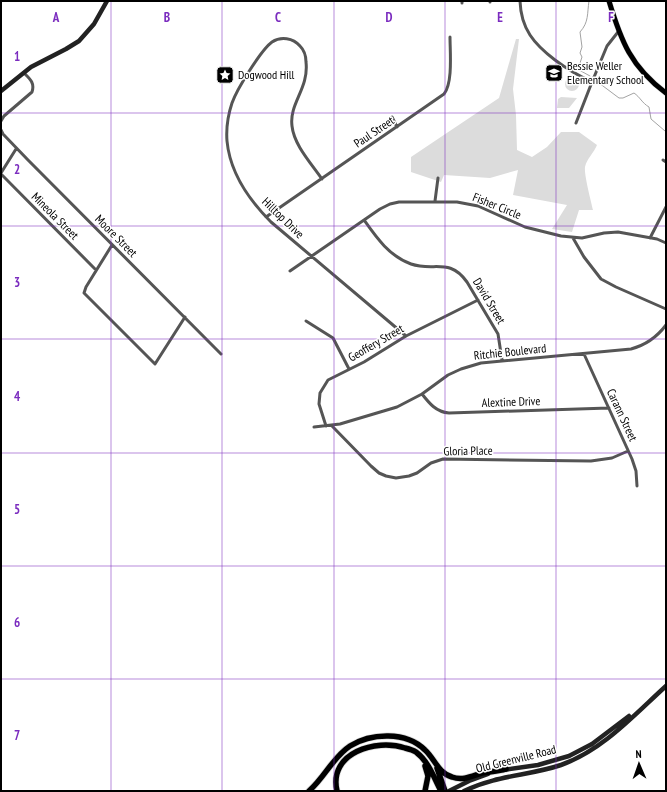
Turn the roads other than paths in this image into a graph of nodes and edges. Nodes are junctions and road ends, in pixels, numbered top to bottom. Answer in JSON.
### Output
{"nodes":[{"id":1,"x":107,"y":1,"type":"edge"},
{"id":2,"x":520,"y":1,"type":"edge"},
{"id":3,"x":609,"y":1,"type":"edge"},
{"id":4,"x":618,"y":32,"type":"junction"},
{"id":5,"x":450,"y":37,"type":"dead end"},
{"id":6,"x":24,"y":73,"type":"junction"},
{"id":7,"x":592,"y":82,"type":"junction"},
{"id":8,"x":1,"y":91,"type":"edge"},
{"id":9,"x":666,"y":93,"type":"edge"},
{"id":10,"x":392,"y":117,"type":"dead end"},
{"id":11,"x":1,"y":121,"type":"edge"},
{"id":12,"x":576,"y":123,"type":"dead end"},
{"id":13,"x":397,"y":127,"type":"junction"},
{"id":14,"x":1,"y":130,"type":"edge"},
{"id":15,"x":16,"y":149,"type":"junction"},
{"id":16,"x":1,"y":174,"type":"edge"},
{"id":17,"x":438,"y":178,"type":"dead end"},
{"id":18,"x":322,"y":179,"type":"junction"},
{"id":19,"x":434,"y":201,"type":"junction"},
{"id":20,"x":666,"y":207,"type":"edge"},
{"id":21,"x":266,"y":217,"type":"junction"},
{"id":22,"x":364,"y":220,"type":"junction"},
{"id":23,"x":573,"y":238,"type":"junction"},
{"id":24,"x":650,"y":238,"type":"junction"},
{"id":25,"x":666,"y":242,"type":"edge"},
{"id":26,"x":112,"y":245,"type":"junction"},
{"id":27,"x":311,"y":256,"type":"junction"},
{"id":28,"x":96,"y":270,"type":"junction"},
{"id":29,"x":290,"y":271,"type":"dead end"},
{"id":30,"x":478,"y":300,"type":"junction"},
{"id":31,"x":666,"y":309,"type":"edge"},
{"id":32,"x":185,"y":317,"type":"junction"},
{"id":33,"x":306,"y":321,"type":"dead end"},
{"id":34,"x":666,"y":325,"type":"edge"},
{"id":35,"x":406,"y":336,"type":"junction"},
{"id":36,"x":221,"y":354,"type":"dead end"},
{"id":37,"x":584,"y":354,"type":"junction"},
{"id":38,"x":502,"y":360,"type":"junction"},
{"id":39,"x":349,"y":369,"type":"junction"},
{"id":40,"x":422,"y":394,"type":"junction"},
{"id":41,"x":609,"y":408,"type":"junction"},
{"id":42,"x":326,"y":426,"type":"junction"},
{"id":43,"x":332,"y":426,"type":"junction"},
{"id":44,"x":314,"y":427,"type":"dead end"},
{"id":45,"x":628,"y":451,"type":"junction"},
{"id":46,"x":637,"y":486,"type":"dead end"},
{"id":47,"x":666,"y":686,"type":"edge"},
{"id":48,"x":645,"y":704,"type":"junction"},
{"id":49,"x":402,"y":747,"type":"junction"},
{"id":50,"x":435,"y":764,"type":"junction"},
{"id":51,"x":506,"y":769,"type":"junction"},
{"id":52,"x":309,"y":791,"type":"edge"},
{"id":53,"x":337,"y":791,"type":"edge"},
{"id":54,"x":425,"y":791,"type":"edge"},
{"id":55,"x":441,"y":791,"type":"edge"},
{"id":56,"x":445,"y":791,"type":"edge"},
{"id":57,"x":449,"y":791,"type":"edge"},
{"id":58,"x":464,"y":791,"type":"edge"}],
"edges":[{"from":1,"to":6,"type":"main road"},
{"from":2,"to":7,"type":"street"},
{"from":3,"to":4,"type":"main road"},
{"from":4,"to":7,"type":"street"},
{"from":4,"to":9,"type":"main road"},
{"from":5,"to":13,"type":"street","name":"Paul Street"},
{"from":6,"to":8,"type":"main road"},
{"from":6,"to":11,"type":"street"},
{"from":7,"to":12,"type":"street"},
{"from":10,"to":13,"type":"street"},
{"from":13,"to":18,"type":"street","name":"Paul Street"},
{"from":14,"to":15,"type":"street","name":"Moore Street"},
{"from":15,"to":16,"type":"street"},
{"from":15,"to":26,"type":"street","name":"Moore Street"},
{"from":16,"to":28,"type":"street","name":"Mineola Street"},
{"from":17,"to":19,"type":"street"},
{"from":18,"to":21,"type":"street","name":"Paul Street"},
{"from":18,"to":21,"type":"street","name":"Hilltop Drive"},
{"from":19,"to":22,"type":"street","name":"Fisher Circle"},
{"from":19,"to":23,"type":"street","name":"Fisher Circle"},
{"from":20,"to":24,"type":"street"},
{"from":21,"to":27,"type":"street","name":"Hilltop Drive"},
{"from":22,"to":27,"type":"street","name":"Fisher Circle"},
{"from":22,"to":30,"type":"street","name":"David Street"},
{"from":23,"to":24,"type":"street","name":"Fisher Circle"},
{"from":23,"to":31,"type":"street"},
{"from":24,"to":25,"type":"street","name":"Fisher Circle"},
{"from":26,"to":28,"type":"street"},
{"from":26,"to":32,"type":"street","name":"Moore Street"},
{"from":27,"to":29,"type":"street","name":"Fisher Circle"},
{"from":27,"to":35,"type":"street","name":"Hilltop Drive"},
{"from":28,"to":32,"type":"street"},
{"from":30,"to":35,"type":"street","name":"Geoffery Street"},
{"from":30,"to":38,"type":"street","name":"David Street"},
{"from":32,"to":36,"type":"street","name":"Moore Street"},
{"from":33,"to":39,"type":"street"},
{"from":34,"to":37,"type":"street","name":"Ritchie Boulevard"},
{"from":35,"to":39,"type":"street","name":"Geoffery Street"},
{"from":37,"to":38,"type":"street","name":"Ritchie Boulevard"},
{"from":37,"to":41,"type":"street","name":"Carann Street"},
{"from":38,"to":40,"type":"street","name":"Ritchie Boulevard"},
{"from":39,"to":42,"type":"street","name":"Geoffery Street"},
{"from":40,"to":41,"type":"street","name":"Alextine Drive"},
{"from":40,"to":43,"type":"street","name":"Ritchie Boulevard"},
{"from":41,"to":45,"type":"street","name":"Carann Street"},
{"from":42,"to":43,"type":"street","name":"Ritchie Boulevard"},
{"from":42,"to":44,"type":"street","name":"Ritchie Boulevard"},
{"from":43,"to":45,"type":"street","name":"Gloria Place"},
{"from":45,"to":46,"type":"street","name":"Carann Street"},
{"from":47,"to":48,"type":"main road","name":"Old Greenville Road"},
{"from":48,"to":51,"type":"main road","name":"Old Greenville Road"},
{"from":48,"to":58,"type":"main road","name":"Old Greenville Road"},
{"from":49,"to":53,"type":"highway"},
{"from":49,"to":54,"type":"highway"},
{"from":49,"to":55,"type":"highway"},
{"from":50,"to":51,"type":"highway"},
{"from":50,"to":52,"type":"highway"},
{"from":50,"to":56,"type":"highway"},
{"from":51,"to":57,"type":"main road","name":"Old Greenville Road"}]}
